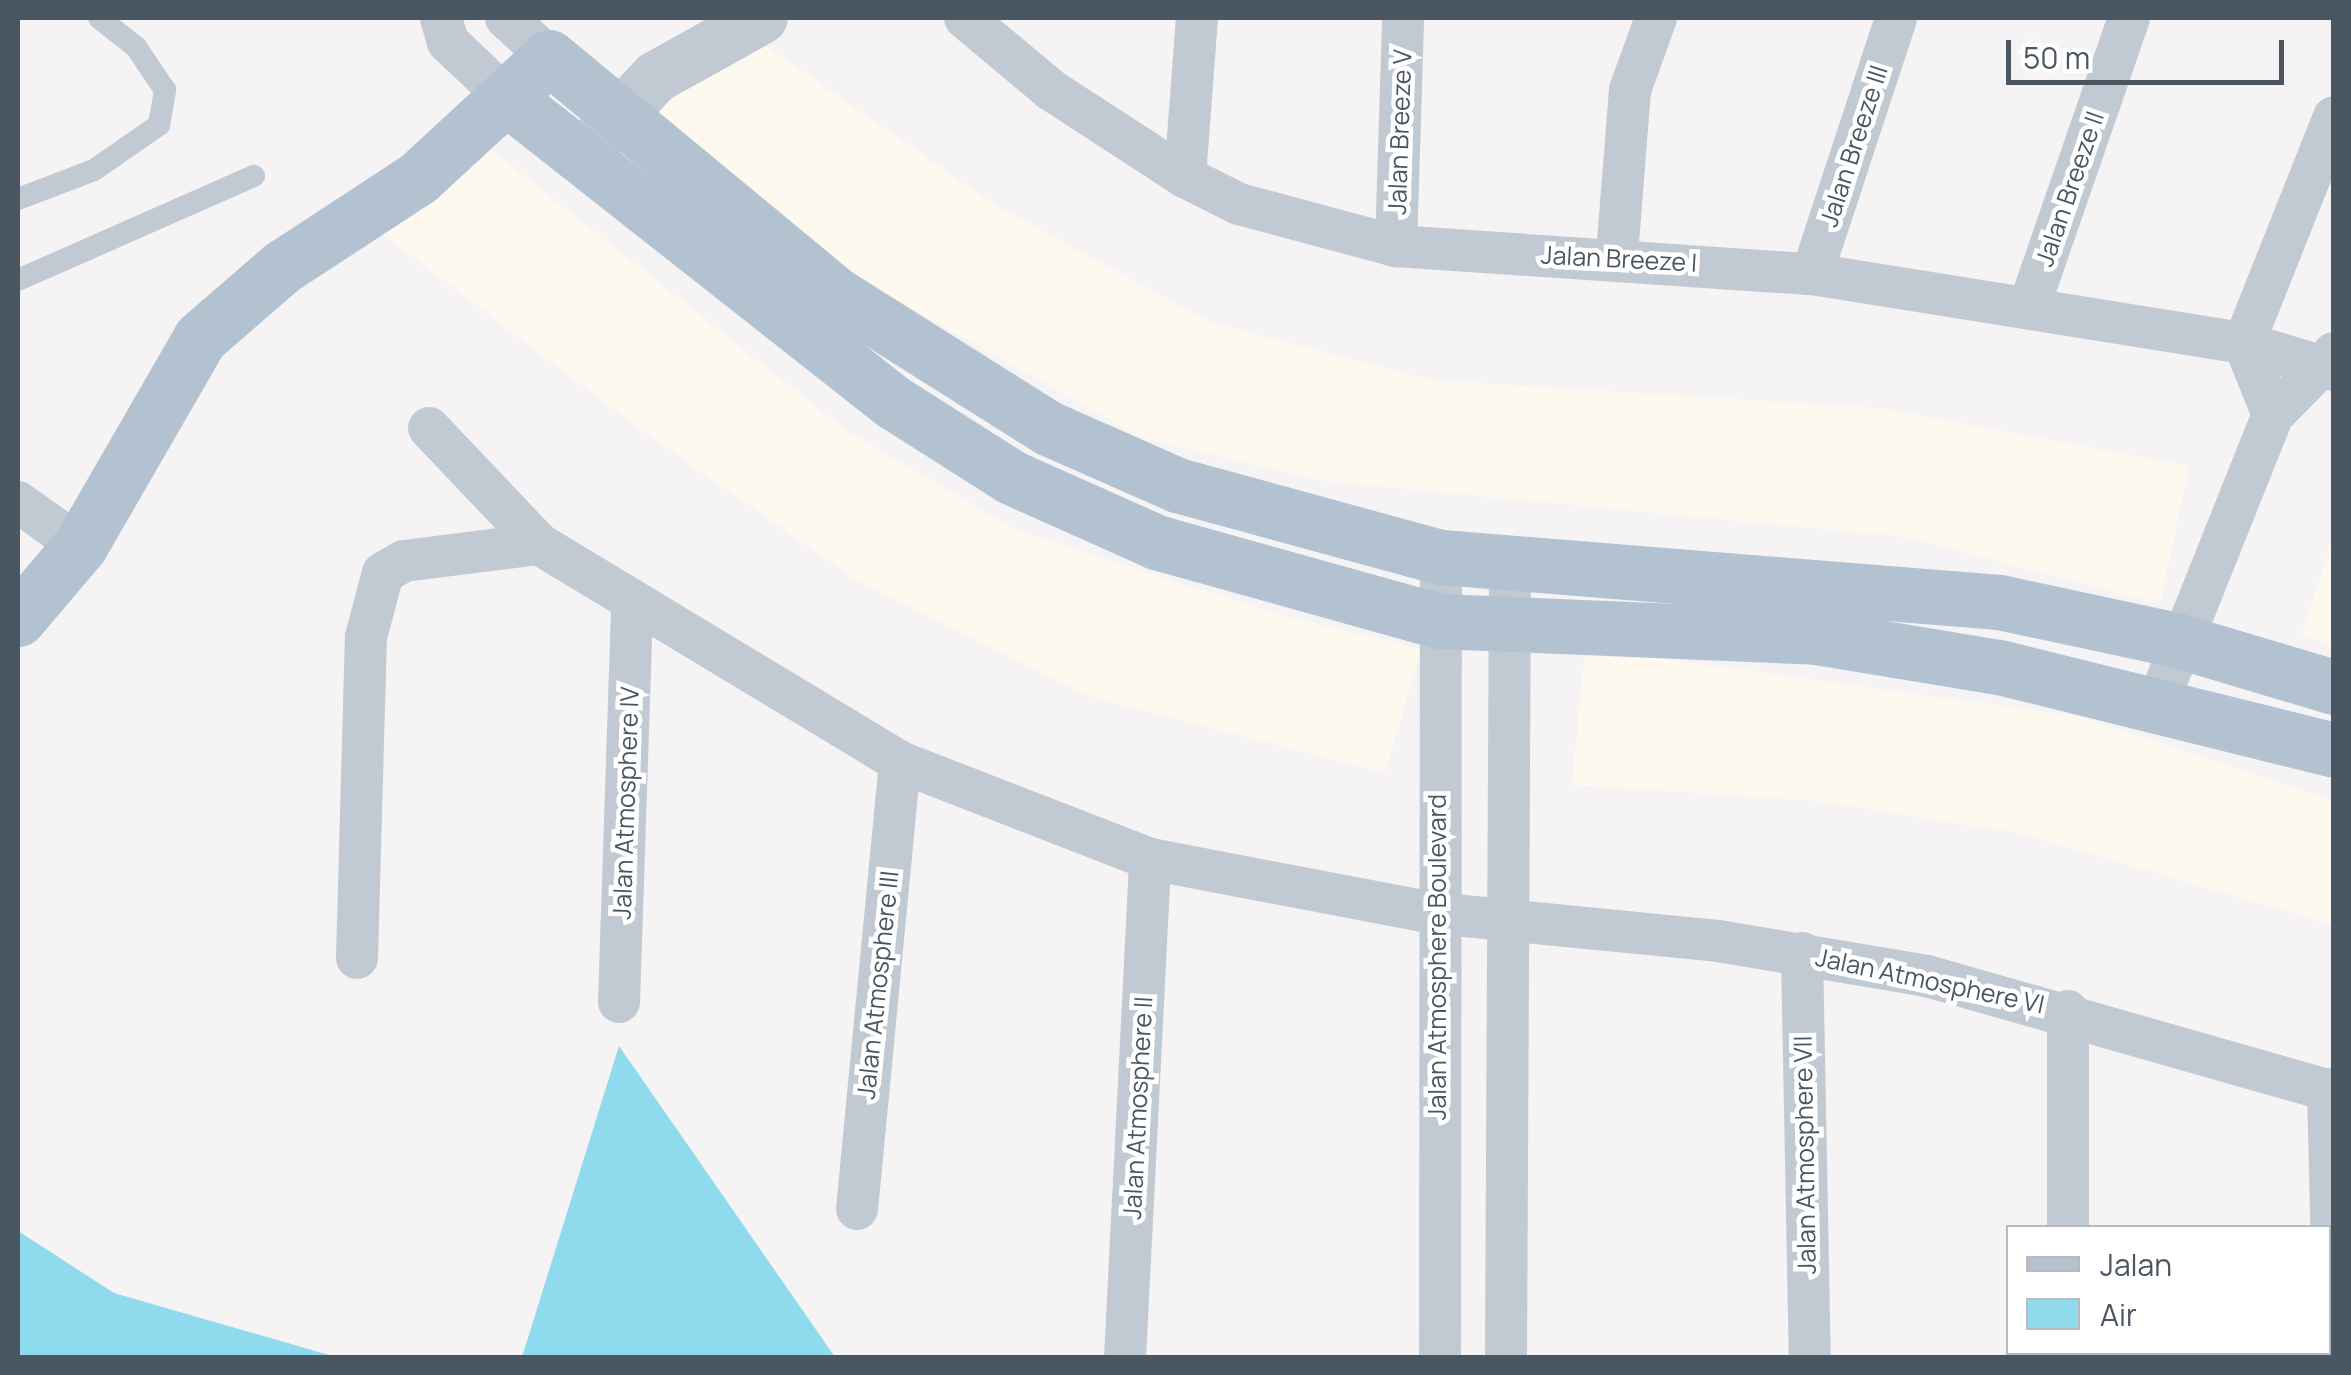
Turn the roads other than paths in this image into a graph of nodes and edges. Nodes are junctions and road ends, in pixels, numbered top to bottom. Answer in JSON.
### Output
{"nodes":[{"id":1,"x":99,"y":18,"type":"edge"},
{"id":2,"x":506,"y":18,"type":"edge"},
{"id":3,"x":762,"y":18,"type":"edge"},
{"id":4,"x":965,"y":18,"type":"edge"},
{"id":5,"x":1197,"y":18,"type":"edge"},
{"id":6,"x":1403,"y":18,"type":"edge"},
{"id":7,"x":1621,"y":18,"type":"edge"},
{"id":8,"x":1656,"y":18,"type":"edge"},
{"id":9,"x":1896,"y":18,"type":"edge"},
{"id":10,"x":2129,"y":18,"type":"edge"},
{"id":11,"x":444,"y":30,"type":"edge"},
{"id":12,"x":548,"y":57,"type":"junction"},
{"id":13,"x":1630,"y":90,"type":"junction"},
{"id":14,"x":508,"y":99,"type":"junction"},
{"id":15,"x":622,"y":116,"type":"junction"},
{"id":16,"x":2334,"y":117,"type":"edge"},
{"id":17,"x":578,"y":160,"type":"junction"},
{"id":18,"x":254,"y":176,"type":"dead end"},
{"id":19,"x":1185,"y":176,"type":"junction"},
{"id":20,"x":18,"y":199,"type":"edge"},
{"id":21,"x":1396,"y":246,"type":"junction"},
{"id":22,"x":1617,"y":255,"type":"junction"},
{"id":23,"x":1812,"y":274,"type":"junction"},
{"id":24,"x":18,"y":280,"type":"edge"},
{"id":25,"x":2030,"y":304,"type":"junction"},
{"id":26,"x":2244,"y":343,"type":"junction"},
{"id":27,"x":2332,"y":363,"type":"edge"},
{"id":28,"x":2273,"y":415,"type":"junction"},
{"id":29,"x":429,"y":428,"type":"dead end"},
{"id":30,"x":18,"y":502,"type":"edge"},
{"id":31,"x":539,"y":544,"type":"junction"},
{"id":32,"x":80,"y":546,"type":"junction"},
{"id":33,"x":1441,"y":557,"type":"junction"},
{"id":34,"x":1510,"y":564,"type":"junction"},
{"id":35,"x":632,"y":604,"type":"junction"},
{"id":36,"x":18,"y":620,"type":"edge"},
{"id":37,"x":1440,"y":621,"type":"junction"},
{"id":38,"x":1505,"y":626,"type":"junction"},
{"id":39,"x":2176,"y":640,"type":"junction"},
{"id":40,"x":2334,"y":687,"type":"edge"},
{"id":41,"x":2158,"y":702,"type":"junction"},
{"id":42,"x":2334,"y":750,"type":"edge"},
{"id":43,"x":900,"y":762,"type":"junction"},
{"id":44,"x":1150,"y":859,"type":"junction"},
{"id":45,"x":1434,"y":914,"type":"junction"},
{"id":46,"x":1515,"y":923,"type":"junction"},
{"id":47,"x":1802,"y":953,"type":"junction"},
{"id":48,"x":357,"y":958,"type":"dead end"},
{"id":49,"x":618,"y":1002,"type":"dead end"},
{"id":50,"x":2068,"y":1010,"type":"junction"},
{"id":51,"x":2331,"y":1091,"type":"edge"},
{"id":52,"x":857,"y":1210,"type":"dead end"},
{"id":53,"x":2068,"y":1225,"type":"edge"},
{"id":54,"x":2334,"y":1332,"type":"edge"},
{"id":55,"x":1125,"y":1358,"type":"edge"},
{"id":56,"x":1440,"y":1358,"type":"edge"},
{"id":57,"x":1506,"y":1358,"type":"edge"},
{"id":58,"x":1810,"y":1358,"type":"edge"}],
"edges":[{"from":1,"to":20,"type":"lane"},
{"from":2,"to":12,"type":"street"},
{"from":3,"to":15,"type":"street"},
{"from":4,"to":19,"type":"street","name":"Jalan Breeze I"},
{"from":5,"to":19,"type":"street"},
{"from":6,"to":21,"type":"street","name":"Jalan Breeze V"},
{"from":7,"to":13,"type":"street"},
{"from":8,"to":13,"type":"street"},
{"from":9,"to":23,"type":"street","name":"Jalan Breeze III"},
{"from":10,"to":25,"type":"street","name":"Jalan Breeze II"},
{"from":11,"to":14,"type":"street"},
{"from":12,"to":14,"type":"main road"},
{"from":12,"to":15,"type":"main road"},
{"from":13,"to":22,"type":"street"},
{"from":14,"to":17,"type":"main road"},
{"from":14,"to":32,"type":"main road"},
{"from":15,"to":17,"type":"street"},
{"from":15,"to":33,"type":"main road"},
{"from":16,"to":26,"type":"street"},
{"from":17,"to":37,"type":"main road"},
{"from":18,"to":24,"type":"lane"},
{"from":19,"to":21,"type":"street","name":"Jalan Breeze I"},
{"from":21,"to":22,"type":"street","name":"Jalan Breeze I"},
{"from":22,"to":23,"type":"street","name":"Jalan Breeze I"},
{"from":23,"to":25,"type":"street","name":"Jalan Breeze I"},
{"from":25,"to":26,"type":"street","name":"Jalan Breeze I"},
{"from":26,"to":27,"type":"street","name":"Jalan Breeze I"},
{"from":26,"to":28,"type":"street"},
{"from":27,"to":28,"type":"street"},
{"from":28,"to":39,"type":"street"},
{"from":29,"to":31,"type":"street","name":"Jalan Atmosphere VI"},
{"from":30,"to":32,"type":"street"},
{"from":31,"to":35,"type":"street","name":"Jalan Atmosphere VI"},
{"from":31,"to":48,"type":"street"},
{"from":32,"to":36,"type":"main road"},
{"from":33,"to":34,"type":"main road"},
{"from":33,"to":37,"type":"street","name":"Jalan Atmosphere Boulevard"},
{"from":34,"to":38,"type":"street"},
{"from":34,"to":39,"type":"main road"},
{"from":35,"to":43,"type":"street","name":"Jalan Atmosphere VI"},
{"from":35,"to":49,"type":"street","name":"Jalan Atmosphere IV"},
{"from":37,"to":38,"type":"main road"},
{"from":37,"to":45,"type":"street","name":"Jalan Atmosphere Boulevard"},
{"from":38,"to":41,"type":"main road"},
{"from":38,"to":46,"type":"street"},
{"from":39,"to":40,"type":"main road"},
{"from":39,"to":41,"type":"street"},
{"from":41,"to":42,"type":"main road"},
{"from":43,"to":44,"type":"street","name":"Jalan Atmosphere VI"},
{"from":43,"to":52,"type":"street","name":"Jalan Atmosphere III"},
{"from":44,"to":45,"type":"street","name":"Jalan Atmosphere VI"},
{"from":44,"to":55,"type":"street","name":"Jalan Atmosphere II"},
{"from":45,"to":46,"type":"street","name":"Jalan Atmosphere VI"},
{"from":45,"to":56,"type":"street","name":"Jalan Atmosphere Boulevard"},
{"from":46,"to":47,"type":"street","name":"Jalan Atmosphere VI"},
{"from":46,"to":57,"type":"street"},
{"from":47,"to":50,"type":"street","name":"Jalan Atmosphere VI"},
{"from":47,"to":58,"type":"street","name":"Jalan Atmosphere VII"},
{"from":50,"to":51,"type":"street","name":"Jalan Atmosphere VI"},
{"from":50,"to":53,"type":"street"},
{"from":51,"to":54,"type":"street"}]}
